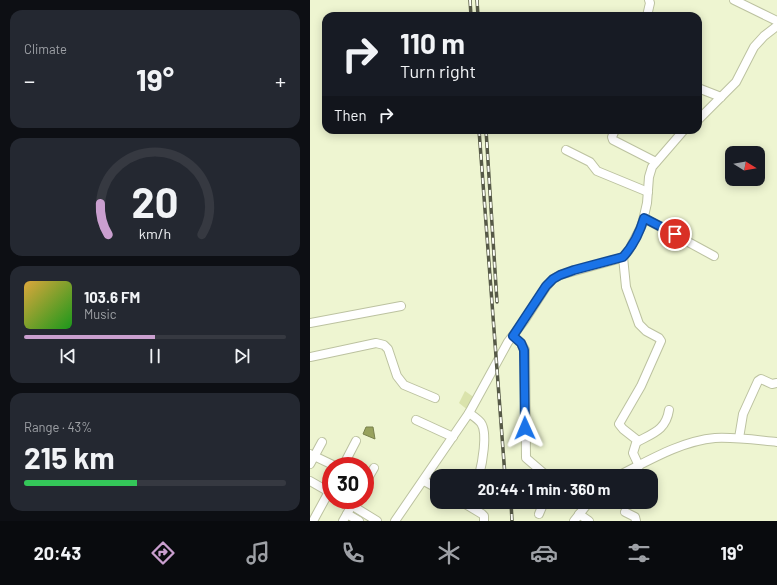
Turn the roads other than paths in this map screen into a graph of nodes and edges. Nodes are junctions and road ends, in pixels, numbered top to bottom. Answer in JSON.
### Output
{"nodes":[{"id":1,"x":649,"y":0,"type":"edge"},
{"id":2,"x":734,"y":0,"type":"edge"},
{"id":3,"x":648,"y":12,"type":"edge"},
{"id":4,"x":777,"y":21,"type":"edge"},
{"id":5,"x":777,"y":26,"type":"edge"},
{"id":6,"x":702,"y":90,"type":"edge"},
{"id":7,"x":721,"y":97,"type":"junction"},
{"id":8,"x":702,"y":116,"type":"edge"},
{"id":9,"x":613,"y":134,"type":"edge"},
{"id":10,"x":680,"y":134,"type":"edge"},
{"id":11,"x":566,"y":150,"type":"dead end"},
{"id":12,"x":656,"y":162,"type":"junction"},
{"id":13,"x":648,"y":192,"type":"junction"},
{"id":14,"x":644,"y":218,"type":"junction"},
{"id":15,"x":714,"y":256,"type":"dead end"},
{"id":16,"x":623,"y":257,"type":"junction"},
{"id":17,"x":401,"y":306,"type":"dead end"},
{"id":18,"x":310,"y":323,"type":"edge"},
{"id":19,"x":513,"y":336,"type":"junction"},
{"id":20,"x":310,"y":357,"type":"edge"},
{"id":21,"x":777,"y":383,"type":"edge"},
{"id":22,"x":435,"y":398,"type":"dead end"},
{"id":23,"x":669,"y":410,"type":"dead end"},
{"id":24,"x":469,"y":413,"type":"junction"},
{"id":25,"x":416,"y":420,"type":"dead end"},
{"id":26,"x":453,"y":437,"type":"junction"},
{"id":27,"x":739,"y":438,"type":"junction"},
{"id":28,"x":356,"y":441,"type":"dead end"},
{"id":29,"x":322,"y":442,"type":"dead end"},
{"id":30,"x":637,"y":442,"type":"junction"},
{"id":31,"x":777,"y":442,"type":"edge"},
{"id":32,"x":312,"y":455,"type":"edge"},
{"id":33,"x":348,"y":457,"type":"edge"},
{"id":34,"x":322,"y":460,"type":"edge"},
{"id":35,"x":310,"y":464,"type":"edge"},
{"id":36,"x":639,"y":466,"type":"junction"},
{"id":37,"x":480,"y":469,"type":"edge"},
{"id":38,"x":538,"y":469,"type":"edge"},
{"id":39,"x":633,"y":469,"type":"edge"},
{"id":40,"x":310,"y":480,"type":"edge"},
{"id":41,"x":424,"y":481,"type":"junction"},
{"id":42,"x":430,"y":484,"type":"edge"},
{"id":43,"x":322,"y":487,"type":"edge"},
{"id":44,"x":322,"y":505,"type":"edge"},
{"id":45,"x":361,"y":509,"type":"edge"},
{"id":46,"x":474,"y":509,"type":"edge"},
{"id":47,"x":541,"y":509,"type":"edge"},
{"id":48,"x":625,"y":512,"type":"dead end"},
{"id":49,"x":539,"y":514,"type":"dead end"},
{"id":50,"x":579,"y":515,"type":"edge"},
{"id":51,"x":345,"y":517,"type":"edge"},
{"id":52,"x":313,"y":521,"type":"edge"},
{"id":53,"x":359,"y":521,"type":"edge"},
{"id":54,"x":377,"y":521,"type":"edge"},
{"id":55,"x":395,"y":521,"type":"edge"},
{"id":56,"x":484,"y":521,"type":"edge"},
{"id":57,"x":589,"y":521,"type":"edge"},
{"id":58,"x":636,"y":521,"type":"edge"}],
"edges":[{"from":1,"to":3,"type":"street"},
{"from":2,"to":4,"type":"street"},
{"from":5,"to":7,"type":"street"},
{"from":6,"to":7,"type":"street"},
{"from":7,"to":8,"type":"street"},
{"from":9,"to":12,"type":"street"},
{"from":10,"to":12,"type":"street"},
{"from":11,"to":13,"type":"street"},
{"from":12,"to":13,"type":"street"},
{"from":13,"to":14,"type":"street"},
{"from":14,"to":15,"type":"street"},
{"from":14,"to":16,"type":"street"},
{"from":16,"to":19,"type":"street"},
{"from":16,"to":30,"type":"street"},
{"from":17,"to":18,"type":"street"},
{"from":19,"to":24,"type":"street"},
{"from":19,"to":38,"type":"street"},
{"from":20,"to":22,"type":"street"},
{"from":21,"to":27,"type":"street"},
{"from":23,"to":30,"type":"street"},
{"from":24,"to":26,"type":"street"},
{"from":24,"to":37,"type":"street"},
{"from":25,"to":26,"type":"street"},
{"from":26,"to":41,"type":"street"},
{"from":27,"to":31,"type":"street"},
{"from":27,"to":36,"type":"street"},
{"from":28,"to":33,"type":"street"},
{"from":29,"to":32,"type":"street"},
{"from":30,"to":36,"type":"street"},
{"from":32,"to":34,"type":"street"},
{"from":32,"to":35,"type":"street"},
{"from":36,"to":39,"type":"street"},
{"from":40,"to":43,"type":"street"},
{"from":41,"to":42,"type":"street"},
{"from":41,"to":55,"type":"street"},
{"from":44,"to":52,"type":"street"},
{"from":45,"to":54,"type":"street"},
{"from":46,"to":56,"type":"street"},
{"from":47,"to":49,"type":"street"},
{"from":48,"to":58,"type":"street"},
{"from":50,"to":57,"type":"street"},
{"from":51,"to":53,"type":"street"}]}
